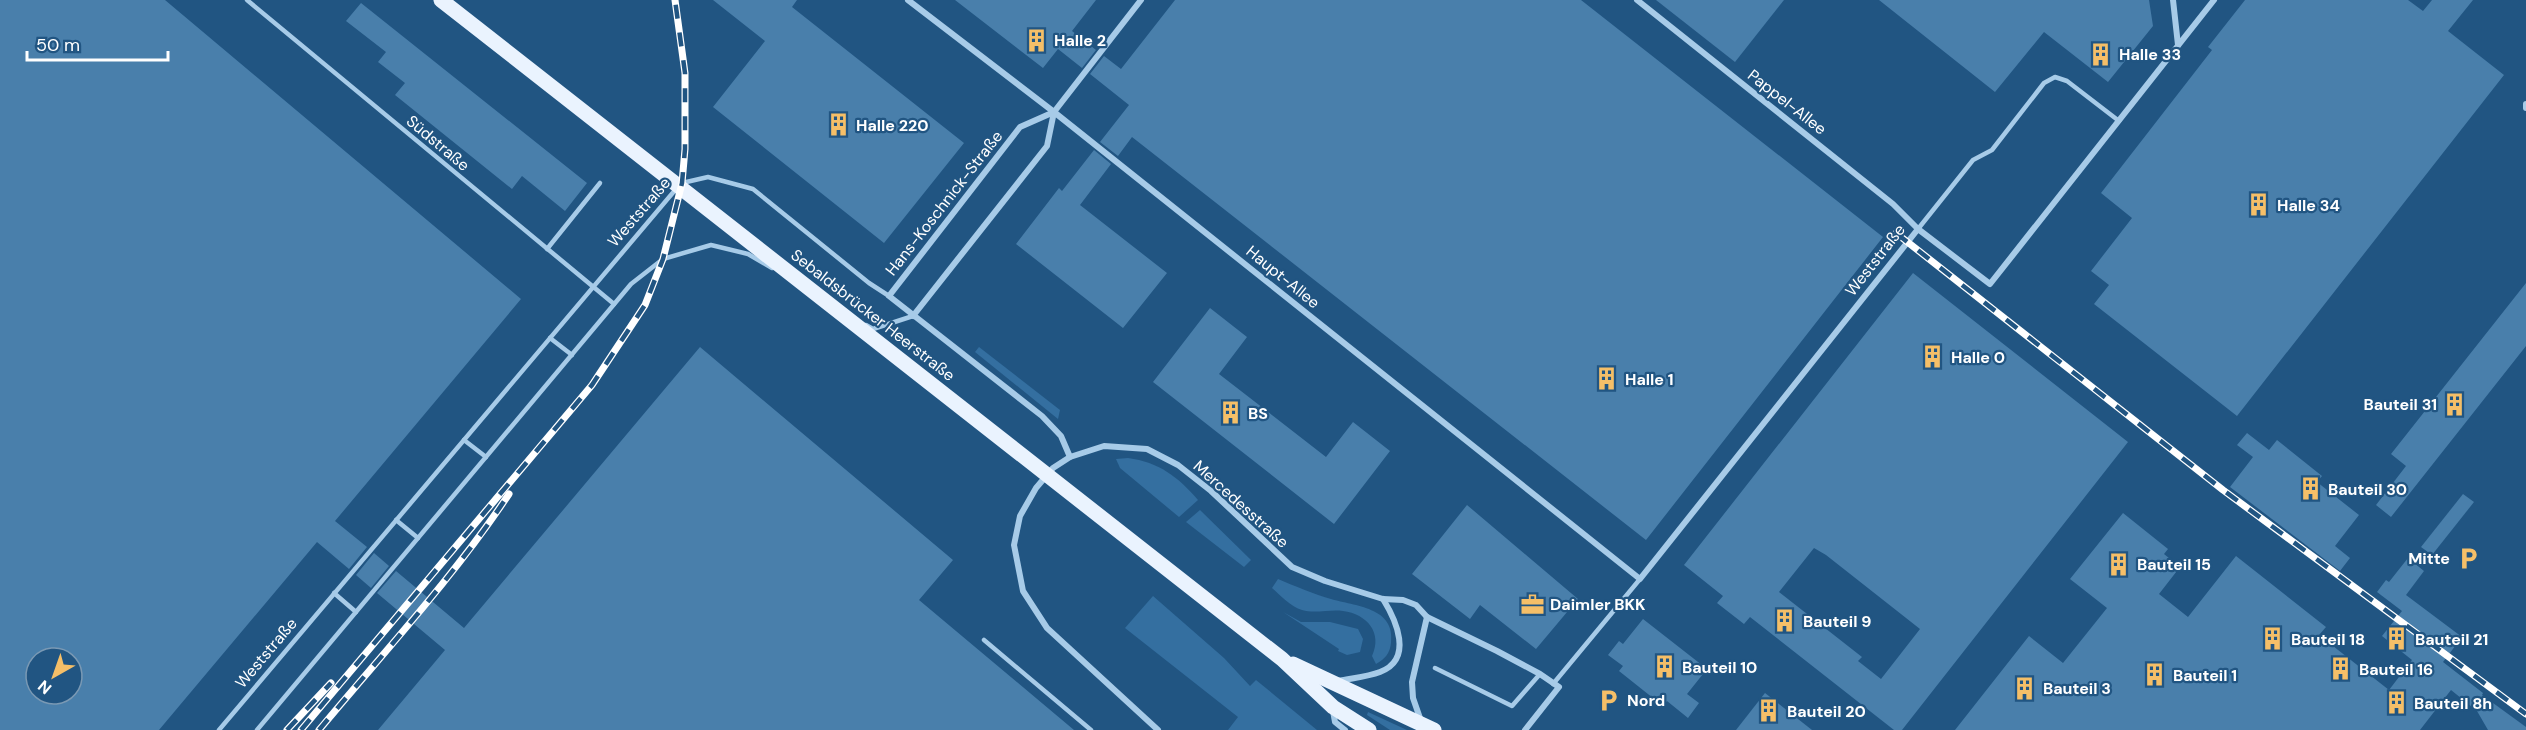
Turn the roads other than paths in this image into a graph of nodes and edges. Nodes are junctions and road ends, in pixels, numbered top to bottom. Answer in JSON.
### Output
{"nodes":[{"id":1,"x":247,"y":0,"type":"edge"},
{"id":2,"x":441,"y":0,"type":"edge"},
{"id":3,"x":908,"y":0,"type":"edge"},
{"id":4,"x":1141,"y":0,"type":"edge"},
{"id":5,"x":1637,"y":0,"type":"edge"},
{"id":6,"x":2173,"y":0,"type":"edge"},
{"id":7,"x":2214,"y":0,"type":"edge"},
{"id":8,"x":2178,"y":45,"type":"junction"},
{"id":9,"x":1054,"y":112,"type":"junction"},
{"id":10,"x":2119,"y":121,"type":"junction"},
{"id":11,"x":600,"y":183,"type":"dead end"},
{"id":12,"x":1918,"y":229,"type":"junction"},
{"id":13,"x":547,"y":249,"type":"junction"},
{"id":14,"x":593,"y":287,"type":"junction"},
{"id":15,"x":889,"y":296,"type":"junction"},
{"id":16,"x":614,"y":304,"type":"junction"},
{"id":17,"x":913,"y":316,"type":"junction"},
{"id":18,"x":550,"y":338,"type":"junction"},
{"id":19,"x":572,"y":355,"type":"junction"},
{"id":20,"x":464,"y":440,"type":"junction"},
{"id":21,"x":486,"y":457,"type":"junction"},
{"id":22,"x":1070,"y":457,"type":"junction"},
{"id":23,"x":396,"y":520,"type":"junction"},
{"id":24,"x":418,"y":538,"type":"junction"},
{"id":25,"x":1640,"y":579,"type":"junction"},
{"id":26,"x":334,"y":593,"type":"junction"},
{"id":27,"x":1383,"y":599,"type":"junction"},
{"id":28,"x":356,"y":612,"type":"junction"},
{"id":29,"x":1427,"y":617,"type":"junction"},
{"id":30,"x":984,"y":640,"type":"dead end"},
{"id":31,"x":1282,"y":659,"type":"junction"},
{"id":32,"x":1435,"y":668,"type":"dead end"},
{"id":33,"x":1540,"y":674,"type":"junction"},
{"id":34,"x":1334,"y":682,"type":"junction"},
{"id":35,"x":1553,"y":684,"type":"junction"},
{"id":36,"x":1333,"y":707,"type":"junction"},
{"id":37,"x":1428,"y":727,"type":"edge"},
{"id":38,"x":219,"y":730,"type":"edge"},
{"id":39,"x":257,"y":730,"type":"edge"},
{"id":40,"x":1091,"y":730,"type":"edge"},
{"id":41,"x":1158,"y":730,"type":"edge"},
{"id":42,"x":1346,"y":730,"type":"edge"},
{"id":43,"x":1369,"y":730,"type":"edge"},
{"id":44,"x":1525,"y":730,"type":"edge"}],
"edges":[{"from":1,"to":13,"type":"lane","name":"Südstraße"},
{"from":2,"to":31,"type":"main road","name":"Sebaldsbrücker Heerstraße"},
{"from":3,"to":9,"type":"street","name":"Haupt-Allee"},
{"from":4,"to":9,"type":"street","name":"Hans-Koschnick-Straße"},
{"from":5,"to":12,"type":"street","name":"Pappel-Allee"},
{"from":6,"to":8,"type":"street"},
{"from":7,"to":8,"type":"street","name":"Weststraße"},
{"from":8,"to":10,"type":"street","name":"Weststraße"},
{"from":9,"to":15,"type":"street","name":"Hans-Koschnick-Straße"},
{"from":9,"to":17,"type":"street","name":"Hans-Koschnick-Straße"},
{"from":9,"to":25,"type":"street","name":"Haupt-Allee"},
{"from":10,"to":12,"type":"lane"},
{"from":10,"to":12,"type":"street","name":"Weststraße"},
{"from":11,"to":13,"type":"lane"},
{"from":12,"to":25,"type":"street","name":"Weststraße"},
{"from":13,"to":14,"type":"lane","name":"Südstraße"},
{"from":14,"to":15,"type":"lane","name":"Weststraße"},
{"from":14,"to":16,"type":"lane","name":"Südstraße"},
{"from":14,"to":18,"type":"lane","name":"Weststraße"},
{"from":15,"to":17,"type":"street"},
{"from":16,"to":17,"type":"lane"},
{"from":16,"to":19,"type":"lane"},
{"from":17,"to":22,"type":"street"},
{"from":18,"to":19,"type":"lane"},
{"from":18,"to":20,"type":"lane","name":"Weststraße"},
{"from":19,"to":21,"type":"lane"},
{"from":20,"to":21,"type":"lane"},
{"from":20,"to":23,"type":"lane","name":"Weststraße"},
{"from":21,"to":24,"type":"lane"},
{"from":22,"to":27,"type":"street","name":"Mercedesstraße"},
{"from":22,"to":41,"type":"street","name":"Mercedesstraße"},
{"from":23,"to":24,"type":"lane"},
{"from":23,"to":26,"type":"lane","name":"Weststraße"},
{"from":24,"to":28,"type":"lane"},
{"from":25,"to":35,"type":"lane"},
{"from":26,"to":28,"type":"lane"},
{"from":26,"to":38,"type":"lane","name":"Weststraße"},
{"from":27,"to":29,"type":"street","name":"Mercedesstraße"},
{"from":27,"to":34,"type":"street"},
{"from":28,"to":39,"type":"lane"},
{"from":29,"to":33,"type":"street","name":"Mercedesstraße"},
{"from":29,"to":37,"type":"street"},
{"from":30,"to":40,"type":"lane"},
{"from":31,"to":34,"type":"main road","name":"Sebaldsbrücker Heerstraße"},
{"from":31,"to":36,"type":"main road","name":"Sebaldsbrücker Heerstraße"},
{"from":32,"to":33,"type":"lane"},
{"from":33,"to":35,"type":"street","name":"Mercedesstraße"},
{"from":34,"to":37,"type":"main road","name":"Sebaldsbrücker Heerstraße"},
{"from":35,"to":44,"type":"street"},
{"from":36,"to":42,"type":"street"},
{"from":36,"to":43,"type":"main road","name":"Sebaldsbrücker Heerstraße"}]}
